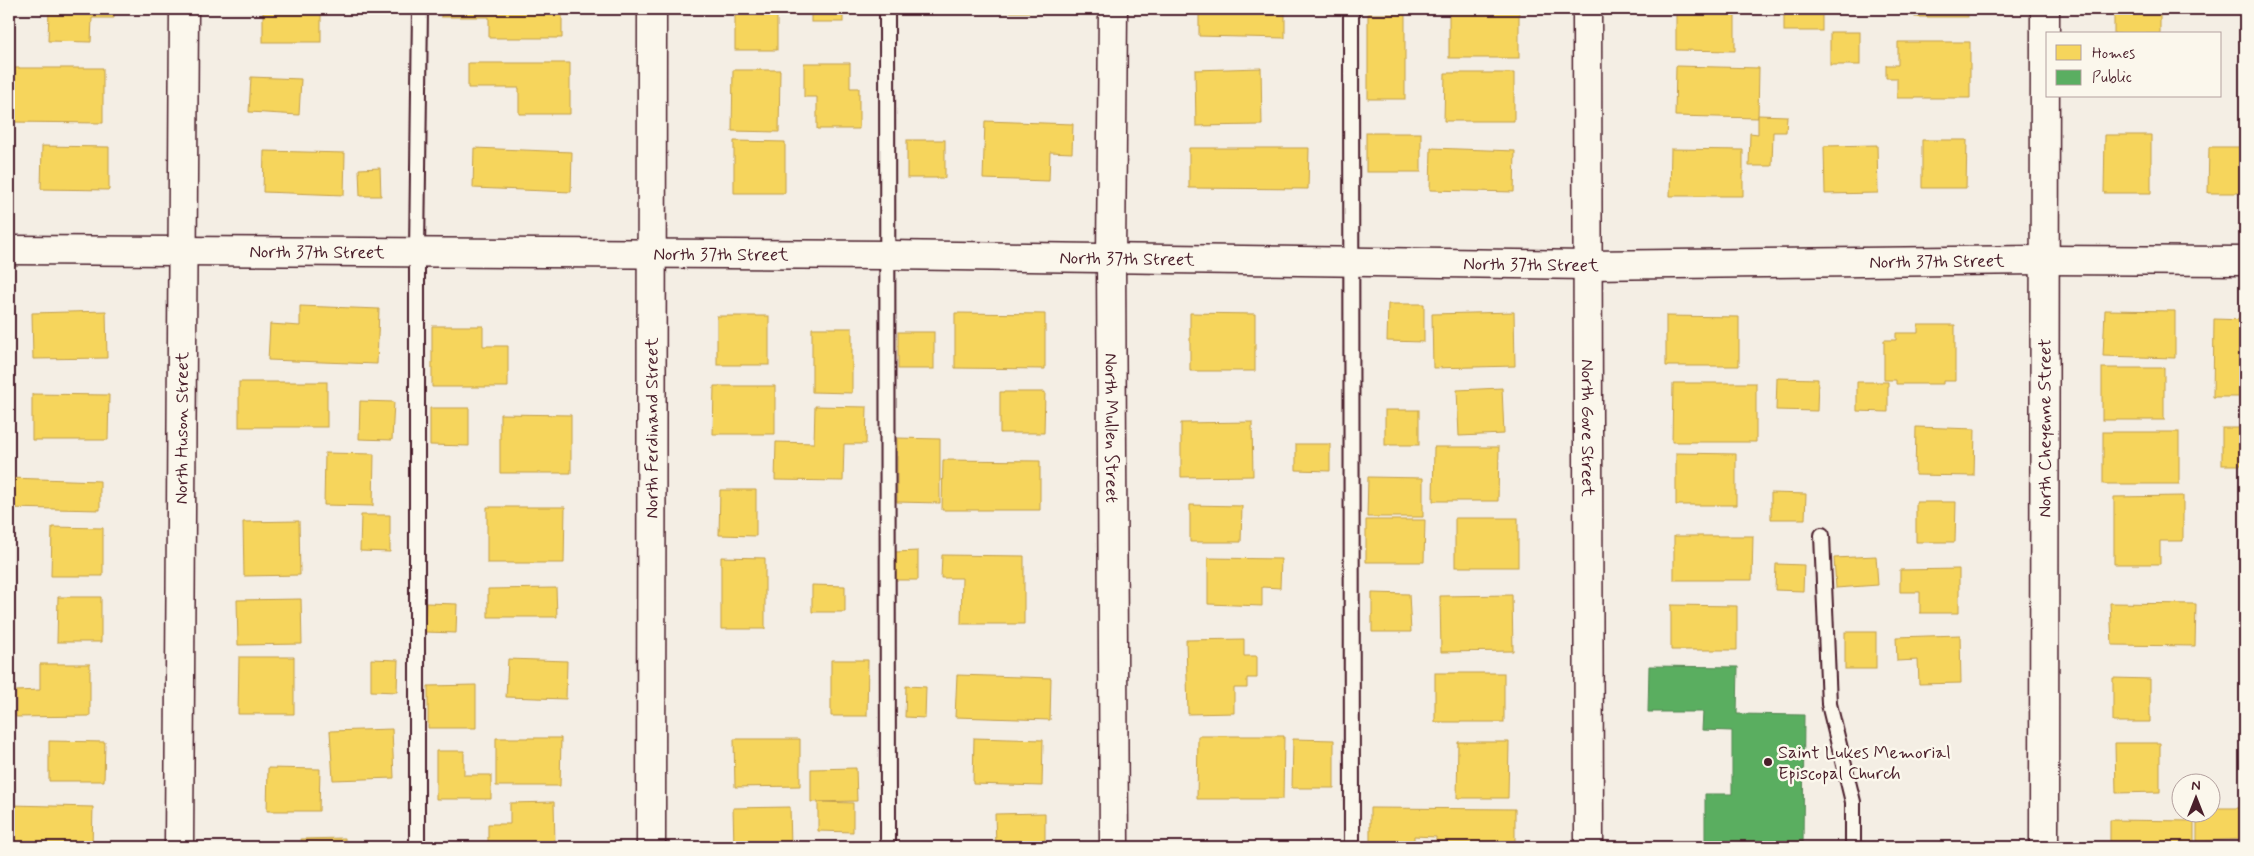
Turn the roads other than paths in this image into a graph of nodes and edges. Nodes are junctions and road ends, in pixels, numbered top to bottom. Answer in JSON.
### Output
{"nodes":[{"id":1,"x":184,"y":9,"type":"edge"},
{"id":2,"x":420,"y":9,"type":"edge"},
{"id":3,"x":652,"y":9,"type":"edge"},
{"id":4,"x":887,"y":9,"type":"edge"},
{"id":5,"x":1113,"y":9,"type":"edge"},
{"id":6,"x":1351,"y":9,"type":"edge"},
{"id":7,"x":1587,"y":9,"type":"edge"},
{"id":8,"x":2045,"y":9,"type":"edge"},
{"id":9,"x":9,"y":250,"type":"edge"},
{"id":10,"x":182,"y":250,"type":"junction"},
{"id":11,"x":417,"y":251,"type":"junction"},
{"id":12,"x":652,"y":253,"type":"junction"},
{"id":13,"x":888,"y":255,"type":"junction"},
{"id":14,"x":1111,"y":259,"type":"junction"},
{"id":15,"x":1350,"y":260,"type":"junction"},
{"id":16,"x":2043,"y":260,"type":"junction"},
{"id":17,"x":2245,"y":261,"type":"edge"},
{"id":18,"x":1586,"y":265,"type":"junction"},
{"id":19,"x":1822,"y":535,"type":"dead end"},
{"id":20,"x":179,"y":847,"type":"edge"},
{"id":21,"x":417,"y":847,"type":"edge"},
{"id":22,"x":652,"y":847,"type":"edge"},
{"id":23,"x":888,"y":847,"type":"edge"},
{"id":24,"x":1114,"y":847,"type":"edge"},
{"id":25,"x":1352,"y":847,"type":"edge"},
{"id":26,"x":1588,"y":847,"type":"edge"},
{"id":27,"x":1853,"y":847,"type":"edge"},
{"id":28,"x":2044,"y":847,"type":"edge"}],
"edges":[{"from":1,"to":10,"type":"street","name":"North Huson Street"},
{"from":2,"to":11,"type":"lane"},
{"from":3,"to":12,"type":"street","name":"North Ferdinand Street"},
{"from":4,"to":13,"type":"lane"},
{"from":5,"to":14,"type":"street","name":"North Mullen Street"},
{"from":6,"to":15,"type":"lane"},
{"from":7,"to":18,"type":"street","name":"North Gove Street"},
{"from":8,"to":16,"type":"street","name":"North Cheyenne Street"},
{"from":9,"to":10,"type":"street","name":"North 37th Street"},
{"from":10,"to":11,"type":"street","name":"North 37th Street"},
{"from":10,"to":20,"type":"street","name":"North Huson Street"},
{"from":11,"to":12,"type":"street","name":"North 37th Street"},
{"from":11,"to":21,"type":"lane"},
{"from":12,"to":13,"type":"street","name":"North 37th Street"},
{"from":12,"to":22,"type":"street","name":"North Ferdinand Street"},
{"from":13,"to":14,"type":"street","name":"North 37th Street"},
{"from":13,"to":23,"type":"lane"},
{"from":14,"to":15,"type":"street","name":"North 37th Street"},
{"from":14,"to":24,"type":"street","name":"North Mullen Street"},
{"from":15,"to":18,"type":"street","name":"North 37th Street"},
{"from":15,"to":25,"type":"lane"},
{"from":16,"to":17,"type":"street","name":"North 37th Street"},
{"from":16,"to":18,"type":"street","name":"North 37th Street"},
{"from":16,"to":28,"type":"street","name":"North Cheyenne Street"},
{"from":18,"to":26,"type":"street","name":"North Gove Street"},
{"from":19,"to":27,"type":"lane"}]}
